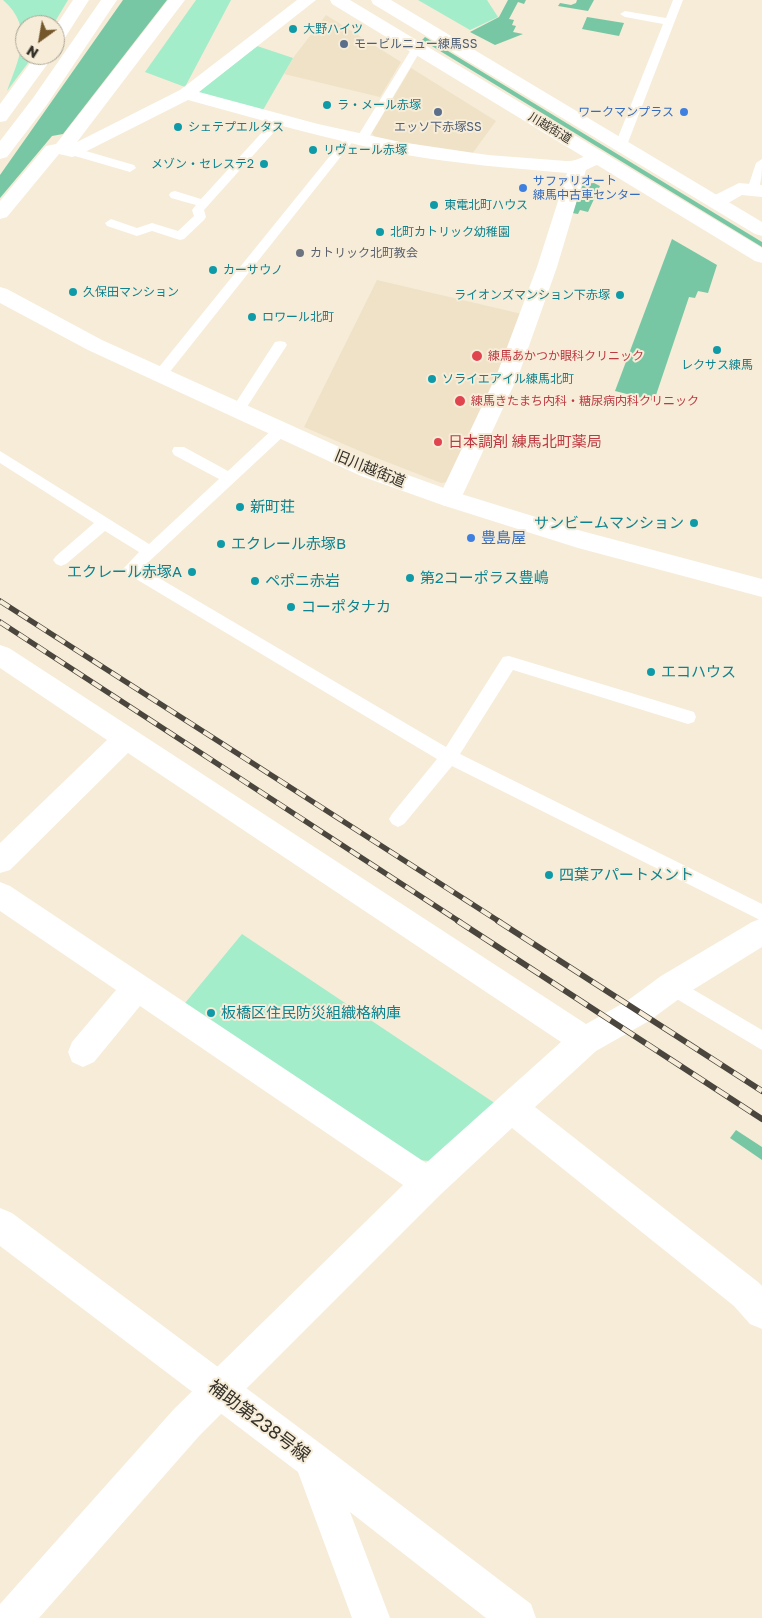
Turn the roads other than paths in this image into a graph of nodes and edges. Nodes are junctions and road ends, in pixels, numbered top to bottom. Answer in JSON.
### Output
{"nodes":[{"id":1,"x":81,"y":0,"type":"edge"},
{"id":2,"x":110,"y":0,"type":"edge"},
{"id":3,"x":177,"y":0,"type":"edge"},
{"id":4,"x":308,"y":0,"type":"edge"},
{"id":5,"x":338,"y":0,"type":"edge"},
{"id":6,"x":379,"y":0,"type":"edge"},
{"id":7,"x":678,"y":0,"type":"edge"},
{"id":8,"x":625,"y":14,"type":"dead end"},
{"id":9,"x":670,"y":22,"type":"junction"},
{"id":10,"x":65,"y":25,"type":"edge"},
{"id":11,"x":418,"y":48,"type":"junction"},
{"id":12,"x":38,"y":65,"type":"edge"},
{"id":13,"x":186,"y":94,"type":"junction"},
{"id":14,"x":0,"y":117,"type":"edge"},
{"id":15,"x":280,"y":119,"type":"junction"},
{"id":16,"x":356,"y":139,"type":"junction"},
{"id":17,"x":621,"y":145,"type":"junction"},
{"id":18,"x":67,"y":149,"type":"junction"},
{"id":19,"x":0,"y":153,"type":"edge"},
{"id":20,"x":598,"y":157,"type":"junction"},
{"id":21,"x":762,"y":163,"type":"edge"},
{"id":22,"x":578,"y":167,"type":"junction"},
{"id":23,"x":130,"y":168,"type":"dead end"},
{"id":24,"x":757,"y":190,"type":"edge"},
{"id":25,"x":175,"y":195,"type":"dead end"},
{"id":26,"x":716,"y":202,"type":"junction"},
{"id":27,"x":204,"y":204,"type":"junction"},
{"id":28,"x":0,"y":213,"type":"edge"},
{"id":29,"x":112,"y":223,"type":"dead end"},
{"id":30,"x":762,"y":230,"type":"edge"},
{"id":31,"x":762,"y":257,"type":"edge"},
{"id":32,"x":0,"y":294,"type":"edge"},
{"id":33,"x":280,"y":345,"type":"dead end"},
{"id":34,"x":160,"y":375,"type":"junction"},
{"id":35,"x":238,"y":410,"type":"junction"},
{"id":36,"x":280,"y":430,"type":"junction"},
{"id":37,"x":179,"y":451,"type":"dead end"},
{"id":38,"x":0,"y":456,"type":"edge"},
{"id":39,"x":229,"y":478,"type":"junction"},
{"id":40,"x":450,"y":500,"type":"junction"},
{"id":41,"x":105,"y":522,"type":"junction"},
{"id":42,"x":150,"y":552,"type":"junction"},
{"id":43,"x":62,"y":560,"type":"dead end"},
{"id":44,"x":762,"y":588,"type":"edge"},
{"id":45,"x":0,"y":655,"type":"edge"},
{"id":46,"x":688,"y":718,"type":"dead end"},
{"id":47,"x":126,"y":738,"type":"junction"},
{"id":48,"x":449,"y":757,"type":"junction"},
{"id":49,"x":398,"y":820,"type":"dead end"},
{"id":50,"x":0,"y":861,"type":"edge"},
{"id":51,"x":0,"y":895,"type":"edge"},
{"id":52,"x":762,"y":913,"type":"edge"},
{"id":53,"x":762,"y":931,"type":"edge"},
{"id":54,"x":672,"y":986,"type":"junction"},
{"id":55,"x":137,"y":987,"type":"junction"},
{"id":56,"x":762,"y":1040,"type":"edge"},
{"id":57,"x":584,"y":1041,"type":"junction"},
{"id":58,"x":83,"y":1052,"type":"dead end"},
{"id":59,"x":511,"y":1108,"type":"junction"},
{"id":60,"x":428,"y":1183,"type":"junction"},
{"id":61,"x":0,"y":1225,"type":"edge"},
{"id":62,"x":762,"y":1312,"type":"edge"},
{"id":63,"x":220,"y":1391,"type":"junction"},
{"id":64,"x":312,"y":1460,"type":"junction"},
{"id":65,"x":13,"y":1618,"type":"edge"},
{"id":66,"x":371,"y":1618,"type":"edge"},
{"id":67,"x":517,"y":1618,"type":"edge"}],
"edges":[{"from":1,"to":10,"type":"main road"},
{"from":2,"to":19,"type":"main road"},
{"from":3,"to":18,"type":"main road"},
{"from":4,"to":13,"type":"main road"},
{"from":5,"to":11,"type":"main road","name":"川越街道"},
{"from":6,"to":17,"type":"main road","name":"川越街道"},
{"from":7,"to":9,"type":"lane"},
{"from":8,"to":9,"type":"lane"},
{"from":9,"to":17,"type":"lane"},
{"from":11,"to":16,"type":"lane"},
{"from":11,"to":20,"type":"main road","name":"川越街道"},
{"from":12,"to":14,"type":"main road"},
{"from":13,"to":15,"type":"main road"},
{"from":13,"to":18,"type":"main road"},
{"from":15,"to":16,"type":"main road"},
{"from":15,"to":27,"type":"lane"},
{"from":16,"to":22,"type":"main road"},
{"from":16,"to":34,"type":"lane"},
{"from":17,"to":26,"type":"main road","name":"川越街道"},
{"from":18,"to":23,"type":"lane"},
{"from":18,"to":28,"type":"main road"},
{"from":20,"to":22,"type":"main road"},
{"from":20,"to":31,"type":"main road","name":"川越街道"},
{"from":21,"to":24,"type":"lane"},
{"from":22,"to":40,"type":"main road"},
{"from":24,"to":26,"type":"main road"},
{"from":25,"to":27,"type":"lane"},
{"from":26,"to":30,"type":"main road","name":"川越街道"},
{"from":27,"to":29,"type":"lane"},
{"from":32,"to":34,"type":"main road","name":"旧川越街道"},
{"from":33,"to":35,"type":"lane"},
{"from":34,"to":35,"type":"main road","name":"旧川越街道"},
{"from":35,"to":36,"type":"main road","name":"旧川越街道"},
{"from":36,"to":39,"type":"lane"},
{"from":36,"to":40,"type":"main road","name":"旧川越街道"},
{"from":37,"to":39,"type":"lane"},
{"from":38,"to":41,"type":"lane"},
{"from":39,"to":42,"type":"lane"},
{"from":40,"to":44,"type":"main road","name":"旧川越街道"},
{"from":41,"to":42,"type":"lane"},
{"from":41,"to":43,"type":"lane"},
{"from":42,"to":48,"type":"lane"},
{"from":45,"to":47,"type":"main road"},
{"from":46,"to":48,"type":"lane"},
{"from":47,"to":50,"type":"main road"},
{"from":47,"to":57,"type":"main road"},
{"from":48,"to":49,"type":"lane"},
{"from":48,"to":52,"type":"lane"},
{"from":51,"to":55,"type":"main road"},
{"from":53,"to":54,"type":"main road"},
{"from":54,"to":56,"type":"lane"},
{"from":54,"to":57,"type":"main road"},
{"from":55,"to":58,"type":"main road"},
{"from":55,"to":60,"type":"main road"},
{"from":57,"to":59,"type":"main road"},
{"from":59,"to":60,"type":"main road"},
{"from":59,"to":62,"type":"main road"},
{"from":60,"to":63,"type":"main road"},
{"from":61,"to":63,"type":"main road","name":"補助第238号線"},
{"from":63,"to":64,"type":"main road","name":"補助第238号線"},
{"from":63,"to":65,"type":"main road"},
{"from":64,"to":66,"type":"main road"},
{"from":64,"to":67,"type":"main road","name":"補助第238号線"}]}
